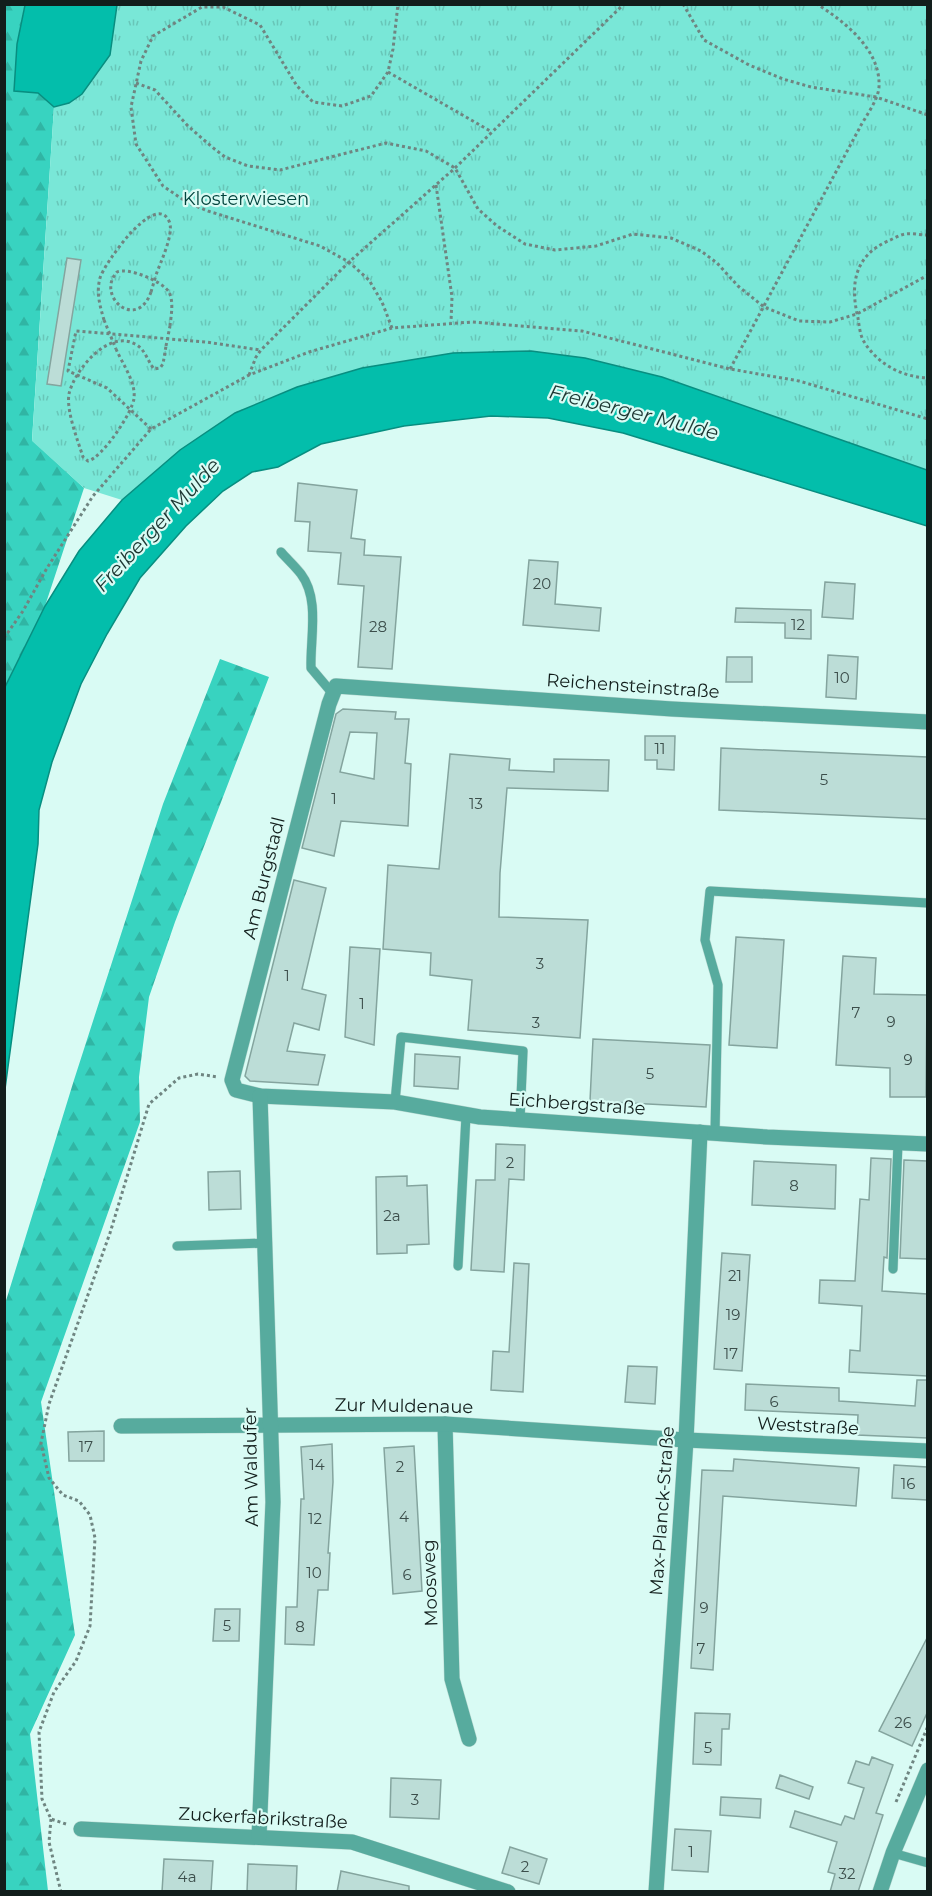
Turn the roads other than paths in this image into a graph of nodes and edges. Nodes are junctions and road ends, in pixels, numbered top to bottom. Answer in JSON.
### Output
{"nodes":[{"id":1,"x":281,"y":552,"type":"dead end"},
{"id":2,"x":334,"y":690,"type":"junction"},
{"id":3,"x":927,"y":722,"type":"edge"},
{"id":4,"x":927,"y":903,"type":"edge"},
{"id":5,"x":232,"y":1080,"type":"joint"},
{"id":6,"x":260,"y":1096,"type":"junction"},
{"id":7,"x":395,"y":1102,"type":"junction"},
{"id":8,"x":466,"y":1116,"type":"junction"},
{"id":9,"x":520,"y":1120,"type":"junction"},
{"id":10,"x":707,"y":1133,"type":"junction"},
{"id":11,"x":898,"y":1143,"type":"junction"},
{"id":12,"x":927,"y":1144,"type":"edge"},
{"id":13,"x":266,"y":1243,"type":"junction"},
{"id":14,"x":177,"y":1246,"type":"dead end"},
{"id":15,"x":458,"y":1266,"type":"dead end"},
{"id":16,"x":893,"y":1269,"type":"dead end"},
{"id":17,"x":445,"y":1424,"type":"junction"},
{"id":18,"x":270,"y":1425,"type":"junction"},
{"id":19,"x":121,"y":1426,"type":"dead end"},
{"id":20,"x":686,"y":1440,"type":"junction"},
{"id":21,"x":927,"y":1451,"type":"edge"},
{"id":22,"x":469,"y":1739,"type":"dead end"},
{"id":23,"x":927,"y":1770,"type":"edge"},
{"id":24,"x":81,"y":1829,"type":"road end"},
{"id":25,"x":259,"y":1837,"type":"junction"},
{"id":26,"x":893,"y":1852,"type":"junction"},
{"id":27,"x":927,"y":1863,"type":"edge"},
{"id":28,"x":508,"y":1892,"type":"edge"},
{"id":29,"x":656,"y":1892,"type":"edge"},
{"id":30,"x":880,"y":1892,"type":"edge"}],
"edges":[{"from":1,"to":2,"type":"lane"},
{"from":2,"to":3,"type":"street","name":"Reichensteinstraße"},
{"from":2,"to":5,"type":"street","name":"Am Burgstadl"},
{"from":4,"to":10,"type":"lane"},
{"from":5,"to":6,"type":"street","name":"Eichbergstraße"},
{"from":6,"to":7,"type":"street","name":"Eichbergstraße"},
{"from":6,"to":13,"type":"street","name":"Am Waldufer"},
{"from":7,"to":8,"type":"street","name":"Eichbergstraße"},
{"from":7,"to":9,"type":"lane"},
{"from":8,"to":9,"type":"street","name":"Eichbergstraße"},
{"from":8,"to":15,"type":"lane"},
{"from":9,"to":10,"type":"street","name":"Eichbergstraße"},
{"from":10,"to":11,"type":"street","name":"Eichbergstraße"},
{"from":10,"to":20,"type":"street","name":"Max-Planck-Straße"},
{"from":11,"to":12,"type":"street","name":"Eichbergstraße"},
{"from":11,"to":16,"type":"lane"},
{"from":13,"to":14,"type":"lane"},
{"from":13,"to":18,"type":"street","name":"Am Waldufer"},
{"from":17,"to":18,"type":"street","name":"Zur Muldenaue"},
{"from":17,"to":20,"type":"street","name":"Zur Muldenaue"},
{"from":17,"to":22,"type":"street","name":"Moosweg"},
{"from":18,"to":19,"type":"street","name":"Zur Muldenaue"},
{"from":18,"to":25,"type":"street","name":"Am Waldufer"},
{"from":20,"to":21,"type":"street","name":"Weststraße"},
{"from":20,"to":29,"type":"street","name":"Max-Planck-Straße"},
{"from":23,"to":26,"type":"street"},
{"from":24,"to":25,"type":"street","name":"Zuckerfabrikstraße"},
{"from":25,"to":28,"type":"street","name":"Zuckerfabrikstraße"},
{"from":26,"to":27,"type":"lane"},
{"from":26,"to":30,"type":"street"}]}
